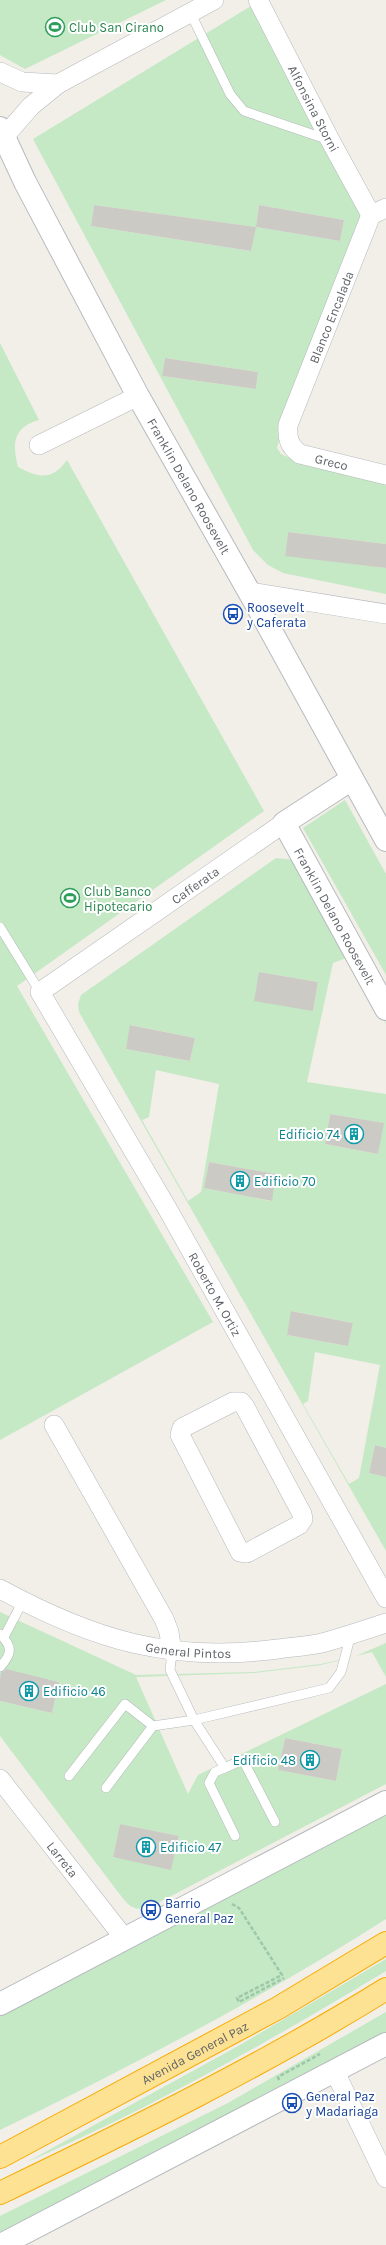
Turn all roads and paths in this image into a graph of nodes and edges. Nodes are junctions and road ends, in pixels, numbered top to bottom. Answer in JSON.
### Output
{"nodes":[{"id":1,"x":214,"y":0,"type":"edge"},
{"id":2,"x":258,"y":0,"type":"edge"},
{"id":3,"x":190,"y":12,"type":"junction"},
{"id":4,"x":0,"y":72,"type":"edge"},
{"id":5,"x":58,"y":84,"type":"junction"},
{"id":6,"x":2,"y":133,"type":"edge"},
{"id":7,"x":330,"y":140,"type":"junction"},
{"id":8,"x":379,"y":212,"type":"edge"},
{"id":9,"x":138,"y":396,"type":"junction"},
{"id":10,"x":287,"y":434,"type":"joint"},
{"id":11,"x":39,"y":445,"type":"dead end"},
{"id":12,"x":386,"y":475,"type":"edge"},
{"id":13,"x":250,"y":592,"type":"junction"},
{"id":14,"x":386,"y":614,"type":"edge"},
{"id":15,"x":352,"y":779,"type":"junction"},
{"id":16,"x":284,"y":823,"type":"junction"},
{"id":17,"x":386,"y":840,"type":"edge"},
{"id":18,"x":0,"y":927,"type":"edge"},
{"id":19,"x":40,"y":992,"type":"junction"},
{"id":20,"x":386,"y":1009,"type":"edge"},
{"id":21,"x":54,"y":1425,"type":"dead end"},
{"id":22,"x":300,"y":1447,"type":"junction"},
{"id":23,"x":273,"y":1460,"type":"junction"},
{"id":24,"x":0,"y":1589,"type":"edge"},
{"id":25,"x":386,"y":1598,"type":"edge"},
{"id":26,"x":22,"y":1601,"type":"junction"},
{"id":27,"x":385,"y":1625,"type":"edge"},
{"id":28,"x":351,"y":1634,"type":"junction"},
{"id":29,"x":2,"y":1635,"type":"edge"},
{"id":30,"x":172,"y":1652,"type":"junction"},
{"id":31,"x":0,"y":1667,"type":"edge"},
{"id":32,"x":194,"y":1720,"type":"junction"},
{"id":33,"x":153,"y":1726,"type":"junction"},
{"id":34,"x":225,"y":1768,"type":"junction"},
{"id":35,"x":70,"y":1776,"type":"dead end"},
{"id":36,"x":2,"y":1784,"type":"edge"},
{"id":37,"x":106,"y":1788,"type":"dead end"},
{"id":38,"x":386,"y":1802,"type":"edge"},
{"id":39,"x":275,"y":1822,"type":"dead end"},
{"id":40,"x":235,"y":1836,"type":"dead end"},
{"id":41,"x":228,"y":1902,"type":"dead end"},
{"id":42,"x":125,"y":1939,"type":"junction"},
{"id":43,"x":386,"y":1943,"type":"edge"},
{"id":44,"x":284,"y":1978,"type":"dead end"},
{"id":45,"x":386,"y":1989,"type":"edge"},
{"id":46,"x":0,"y":2004,"type":"edge"},
{"id":47,"x":386,"y":2044,"type":"edge"},
{"id":48,"x":320,"y":2054,"type":"dead end"},
{"id":49,"x":335,"y":2072,"type":"junction"},
{"id":50,"x":280,"y":2081,"type":"dead end"},
{"id":51,"x":26,"y":2144,"type":"junction"},
{"id":52,"x":0,"y":2151,"type":"edge"},
{"id":53,"x":0,"y":2157,"type":"edge"},
{"id":54,"x":386,"y":2178,"type":"edge"},
{"id":55,"x":0,"y":2193,"type":"edge"},
{"id":56,"x":11,"y":2243,"type":"edge"}],
"edges":[{"from":1,"to":3,"type":"street"},
{"from":2,"to":7,"type":"street","name":"Alfonsina Storni"},
{"from":3,"to":5,"type":"street"},
{"from":3,"to":7,"type":"lane"},
{"from":4,"to":5,"type":"street"},
{"from":5,"to":6,"type":"street"},
{"from":6,"to":9,"type":"street","name":"Franklin Delano Roosevelt"},
{"from":7,"to":8,"type":"street","name":"Alfonsina Storni"},
{"from":8,"to":10,"type":"street","name":"Blanco Encalada"},
{"from":9,"to":11,"type":"street"},
{"from":9,"to":13,"type":"street","name":"Franklin Delano Roosevelt"},
{"from":10,"to":12,"type":"street","name":"Greco"},
{"from":13,"to":14,"type":"street"},
{"from":13,"to":15,"type":"street","name":"Franklin Delano Roosevelt"},
{"from":15,"to":16,"type":"street","name":"Cafferata"},
{"from":15,"to":17,"type":"street","name":"Franklin Delano Roosevelt"},
{"from":16,"to":19,"type":"street","name":"Cafferata"},
{"from":16,"to":20,"type":"street","name":"Franklin Delano Roosevelt"},
{"from":18,"to":19,"type":"lane"},
{"from":19,"to":22,"type":"street","name":"Roberto M. Ortiz"},
{"from":21,"to":30,"type":"street"},
{"from":22,"to":23,"type":"street"},
{"from":22,"to":25,"type":"street","name":"Roberto M. Ortiz"},
{"from":23,"to":23,"type":"street"},
{"from":24,"to":26,"type":"street","name":"General Pintos"},
{"from":26,"to":29,"type":"lane"},
{"from":26,"to":30,"type":"street","name":"General Pintos"},
{"from":27,"to":28,"type":"street","name":"General Pintos"},
{"from":28,"to":30,"type":"street","name":"General Pintos"},
{"from":28,"to":32,"type":"lane"},
{"from":29,"to":31,"type":"lane"},
{"from":30,"to":32,"type":"lane"},
{"from":32,"to":33,"type":"lane"},
{"from":32,"to":34,"type":"lane"},
{"from":33,"to":35,"type":"lane"},
{"from":33,"to":37,"type":"lane"},
{"from":34,"to":39,"type":"lane"},
{"from":34,"to":40,"type":"lane"},
{"from":36,"to":42,"type":"street","name":"Larreta"},
{"from":38,"to":42,"type":"street"},
{"from":41,"to":44,"type":"path"},
{"from":42,"to":46,"type":"street"},
{"from":43,"to":51,"type":"highway","name":"Avenida General Paz"},
{"from":45,"to":55,"type":"highway"},
{"from":47,"to":49,"type":"street"},
{"from":48,"to":50,"type":"path"},
{"from":49,"to":54,"type":"street"},
{"from":49,"to":56,"type":"street"},
{"from":51,"to":52,"type":"highway"},
{"from":51,"to":53,"type":"highway","name":"Avenida General Paz"}]}
